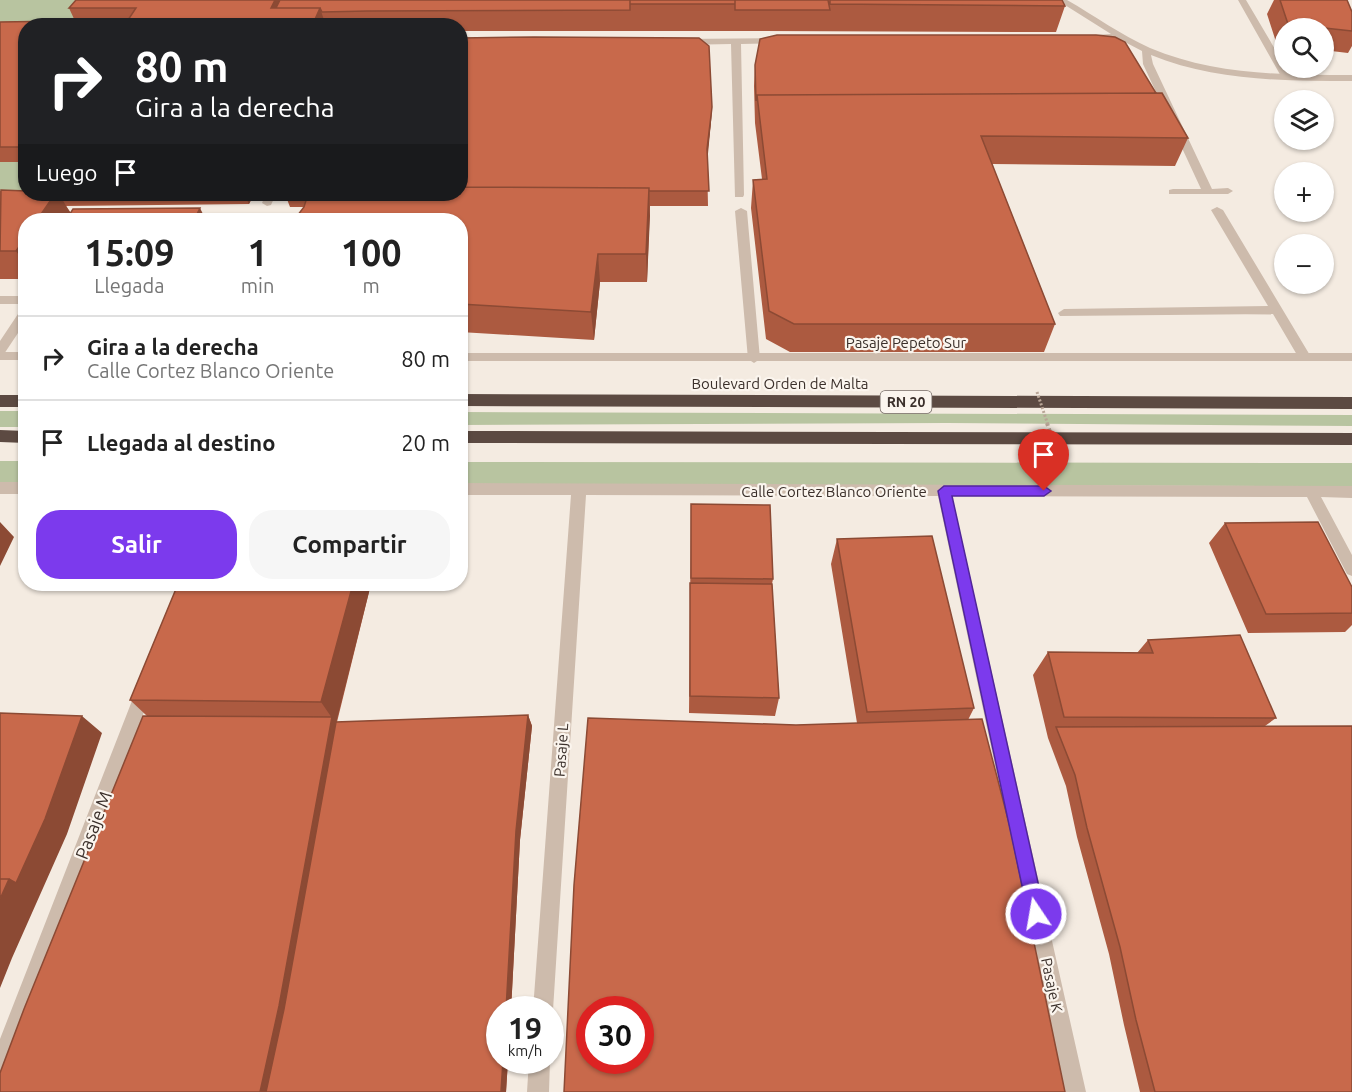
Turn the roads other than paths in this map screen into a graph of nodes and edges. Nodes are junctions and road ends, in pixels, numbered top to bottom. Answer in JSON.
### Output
{"nodes":[{"id":1,"x":1061,"y":0,"type":"edge"},
{"id":2,"x":1242,"y":0,"type":"edge"},
{"id":3,"x":1125,"y":37,"type":"junction"},
{"id":4,"x":1089,"y":38,"type":"edge"},
{"id":5,"x":736,"y":41,"type":"junction"},
{"id":6,"x":783,"y":41,"type":"edge"},
{"id":7,"x":676,"y":42,"type":"edge"},
{"id":8,"x":1146,"y":49,"type":"junction"},
{"id":9,"x":1274,"y":55,"type":"edge"},
{"id":10,"x":1274,"y":77,"type":"edge"},
{"id":11,"x":1334,"y":78,"type":"edge"},
{"id":12,"x":1352,"y":78,"type":"edge"},
{"id":13,"x":1228,"y":191,"type":"dead end"},
{"id":14,"x":1173,"y":192,"type":"dead end"},
{"id":15,"x":1208,"y":192,"type":"junction"},
{"id":16,"x":739,"y":195,"type":"dead end"},
{"id":17,"x":1217,"y":210,"type":"dead end"},
{"id":18,"x":741,"y":211,"type":"dead end"},
{"id":19,"x":0,"y":300,"type":"edge"},
{"id":20,"x":18,"y":300,"type":"edge"},
{"id":21,"x":1276,"y":310,"type":"junction"},
{"id":22,"x":1064,"y":313,"type":"dead end"},
{"id":23,"x":18,"y":324,"type":"edge"},
{"id":24,"x":0,"y":353,"type":"edge"},
{"id":25,"x":18,"y":355,"type":"edge"},
{"id":26,"x":468,"y":357,"type":"edge"},
{"id":27,"x":1305,"y":357,"type":"junction"},
{"id":28,"x":1352,"y":357,"type":"edge"},
{"id":29,"x":754,"y":358,"type":"junction"},
{"id":30,"x":468,"y":400,"type":"edge"},
{"id":31,"x":0,"y":401,"type":"edge"},
{"id":32,"x":18,"y":401,"type":"edge"},
{"id":33,"x":1352,"y":403,"type":"edge"},
{"id":34,"x":0,"y":436,"type":"edge"},
{"id":35,"x":18,"y":436,"type":"edge"},
{"id":36,"x":468,"y":437,"type":"edge"},
{"id":37,"x":1352,"y":439,"type":"edge"},
{"id":38,"x":0,"y":488,"type":"edge"},
{"id":39,"x":18,"y":488,"type":"edge"},
{"id":40,"x":468,"y":489,"type":"edge"},
{"id":41,"x":579,"y":490,"type":"junction"},
{"id":42,"x":944,"y":491,"type":"junction"},
{"id":43,"x":1311,"y":492,"type":"junction"},
{"id":44,"x":1352,"y":492,"type":"edge"},
{"id":45,"x":1352,"y":570,"type":"edge"},
{"id":46,"x":152,"y":667,"type":"edge"},
{"id":47,"x":544,"y":996,"type":"edge"},
{"id":48,"x":0,"y":1066,"type":"edge"},
{"id":49,"x":539,"y":1074,"type":"edge"},
{"id":50,"x":538,"y":1092,"type":"edge"},
{"id":51,"x":1075,"y":1092,"type":"edge"}],
"edges":[{"from":1,"to":3,"type":"street"},
{"from":2,"to":9,"type":"street"},
{"from":3,"to":4,"type":"street"},
{"from":3,"to":8,"type":"street"},
{"from":5,"to":6,"type":"street"},
{"from":5,"to":7,"type":"street"},
{"from":5,"to":16,"type":"street"},
{"from":8,"to":10,"type":"street"},
{"from":8,"to":15,"type":"street"},
{"from":11,"to":12,"type":"street"},
{"from":13,"to":15,"type":"street"},
{"from":14,"to":15,"type":"street"},
{"from":17,"to":21,"type":"street"},
{"from":18,"to":29,"type":"street"},
{"from":19,"to":20,"type":"street"},
{"from":21,"to":22,"type":"street"},
{"from":21,"to":27,"type":"street"},
{"from":23,"to":24,"type":"street"},
{"from":24,"to":25,"type":"street"},
{"from":26,"to":29,"type":"street","name":"Pasaje Pepeto Sur"},
{"from":27,"to":28,"type":"street","name":"Pasaje Pepeto Sur"},
{"from":27,"to":29,"type":"street","name":"Pasaje Pepeto Sur"},
{"from":30,"to":33,"type":"highway","name":"Boulevard Orden de Malta","number":"RN 20"},
{"from":31,"to":32,"type":"highway"},
{"from":34,"to":35,"type":"highway"},
{"from":36,"to":37,"type":"highway"},
{"from":38,"to":39,"type":"street"},
{"from":40,"to":41,"type":"street","name":"Calle Cortez Blanco Oriente"},
{"from":41,"to":42,"type":"street","name":"Calle Cortez Blanco Oriente"},
{"from":41,"to":47,"type":"street","name":"Pasaje L"},
{"from":42,"to":43,"type":"street","name":"Calle Cortez Blanco Oriente"},
{"from":42,"to":51,"type":"street","name":"Pasaje K"},
{"from":43,"to":44,"type":"street","name":"Calle Cortez Blanco Oriente"},
{"from":43,"to":45,"type":"street"},
{"from":46,"to":48,"type":"street","name":"Pasaje M"},
{"from":49,"to":50,"type":"street"}]}
